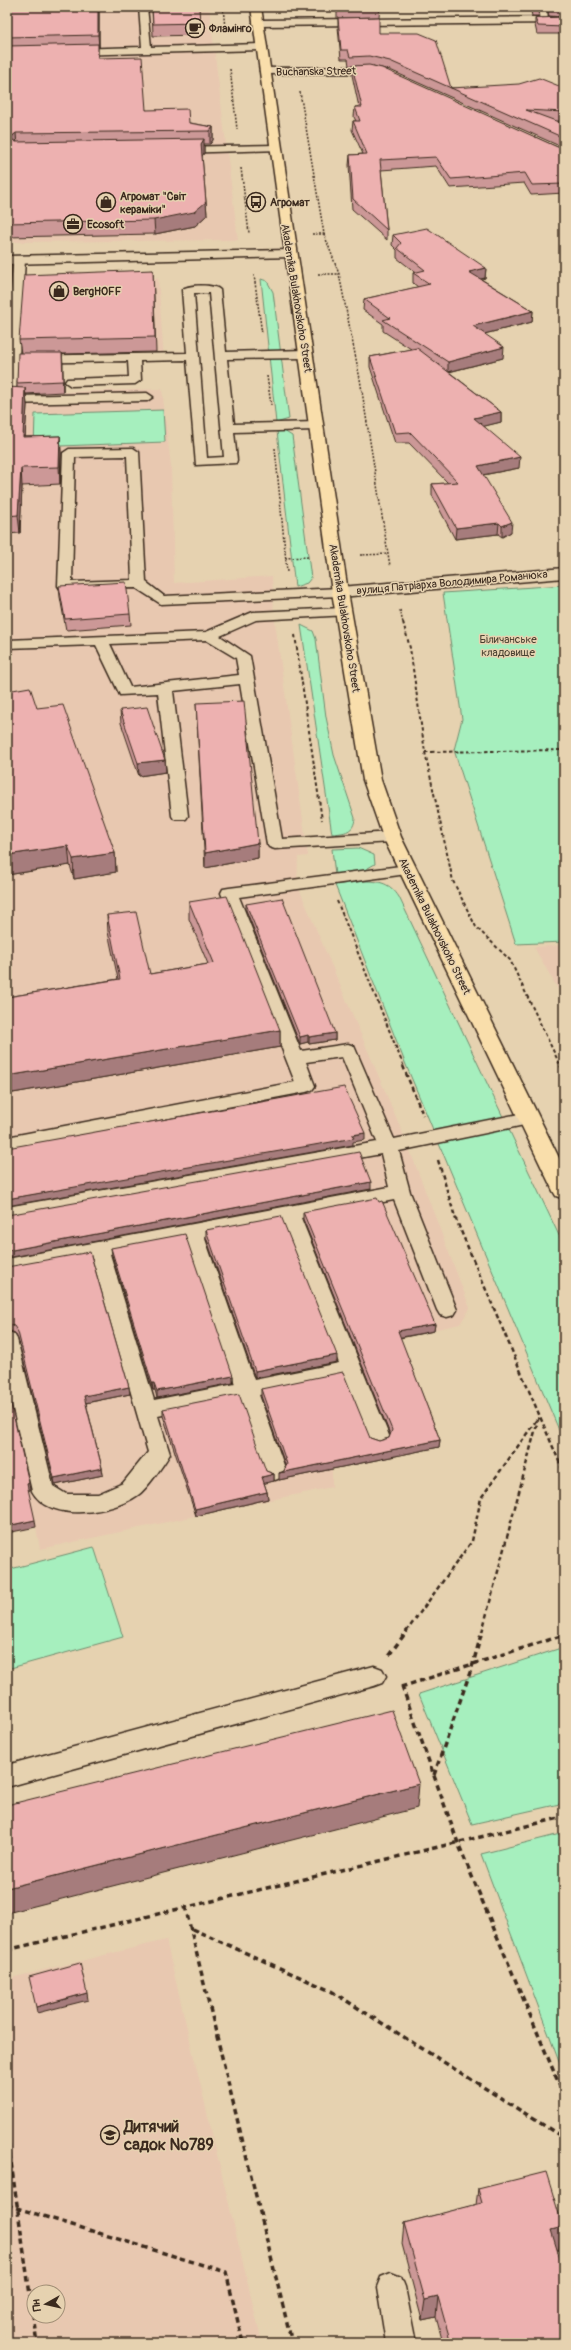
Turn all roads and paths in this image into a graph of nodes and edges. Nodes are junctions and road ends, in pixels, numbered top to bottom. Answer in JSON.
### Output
{"nodes":[{"id":1,"x":143,"y":7,"type":"edge"},
{"id":2,"x":256,"y":7,"type":"edge"},
{"id":3,"x":543,"y":7,"type":"edge"},
{"id":4,"x":545,"y":20,"type":"junction"},
{"id":5,"x":564,"y":20,"type":"edge"},
{"id":6,"x":258,"y":23,"type":"junction"},
{"id":7,"x":262,"y":47,"type":"junction"},
{"id":8,"x":147,"y":49,"type":"junction"},
{"id":9,"x":62,"y":52,"type":"edge"},
{"id":10,"x":265,"y":71,"type":"junction"},
{"id":11,"x":297,"y":71,"type":"junction"},
{"id":12,"x":392,"y":76,"type":"edge"},
{"id":13,"x":276,"y":148,"type":"junction"},
{"id":14,"x":168,"y":150,"type":"edge"},
{"id":15,"x":290,"y":254,"type":"junction"},
{"id":16,"x":13,"y":260,"type":"edge"},
{"id":17,"x":305,"y":354,"type":"junction"},
{"id":18,"x":193,"y":356,"type":"junction"},
{"id":19,"x":222,"y":356,"type":"junction"},
{"id":20,"x":134,"y":357,"type":"junction"},
{"id":21,"x":13,"y":360,"type":"junction"},
{"id":22,"x":71,"y":382,"type":"dead end"},
{"id":23,"x":148,"y":397,"type":"dead end"},
{"id":24,"x":9,"y":400,"type":"edge"},
{"id":25,"x":316,"y":426,"type":"junction"},
{"id":26,"x":227,"y":428,"type":"junction"},
{"id":27,"x":564,"y":573,"type":"edge"},
{"id":28,"x":139,"y":584,"type":"junction"},
{"id":29,"x":394,"y":586,"type":"junction"},
{"id":30,"x":340,"y":592,"type":"junction"},
{"id":31,"x":343,"y":612,"type":"junction"},
{"id":32,"x":209,"y":636,"type":"junction"},
{"id":33,"x":101,"y":640,"type":"junction"},
{"id":34,"x":7,"y":644,"type":"edge"},
{"id":35,"x":247,"y":679,"type":"junction"},
{"id":36,"x":165,"y":688,"type":"junction"},
{"id":37,"x":564,"y":750,"type":"edge"},
{"id":38,"x":425,"y":752,"type":"junction"},
{"id":39,"x":180,"y":816,"type":"dead end"},
{"id":40,"x":392,"y":838,"type":"junction"},
{"id":41,"x":408,"y":870,"type":"junction"},
{"id":42,"x":296,"y":1058,"type":"junction"},
{"id":43,"x":564,"y":1072,"type":"edge"},
{"id":44,"x":529,"y":1118,"type":"junction"},
{"id":45,"x":7,"y":1143,"type":"edge"},
{"id":46,"x":388,"y":1146,"type":"junction"},
{"id":47,"x":563,"y":1186,"type":"edge"},
{"id":48,"x":400,"y":1192,"type":"junction"},
{"id":49,"x":289,"y":1213,"type":"junction"},
{"id":50,"x":7,"y":1214,"type":"edge"},
{"id":51,"x":193,"y":1231,"type":"junction"},
{"id":52,"x":99,"y":1249,"type":"junction"},
{"id":53,"x":7,"y":1266,"type":"edge"},
{"id":54,"x":447,"y":1310,"type":"dead end"},
{"id":55,"x":7,"y":1339,"type":"edge"},
{"id":56,"x":351,"y":1368,"type":"junction"},
{"id":57,"x":248,"y":1389,"type":"junction"},
{"id":58,"x":146,"y":1410,"type":"junction"},
{"id":59,"x":379,"y":1438,"type":"dead end"},
{"id":60,"x":275,"y":1471,"type":"dead end"},
{"id":61,"x":374,"y":1676,"type":"joint"},
{"id":62,"x":402,"y":1686,"type":"dead end"},
{"id":63,"x":7,"y":1776,"type":"edge"},
{"id":64,"x":434,"y":1776,"type":"junction"},
{"id":65,"x":564,"y":1817,"type":"edge"},
{"id":66,"x":458,"y":1843,"type":"junction"},
{"id":67,"x":185,"y":1906,"type":"junction"},
{"id":68,"x":192,"y":1928,"type":"junction"},
{"id":69,"x":7,"y":1950,"type":"edge"},
{"id":70,"x":564,"y":2096,"type":"edge"},
{"id":71,"x":7,"y":2135,"type":"edge"},
{"id":72,"x":564,"y":2138,"type":"edge"},
{"id":73,"x":7,"y":2205,"type":"edge"},
{"id":74,"x":19,"y":2208,"type":"junction"},
{"id":75,"x":391,"y":2287,"type":"dead end"},
{"id":76,"x":37,"y":2343,"type":"edge"},
{"id":77,"x":243,"y":2343,"type":"edge"},
{"id":78,"x":292,"y":2343,"type":"edge"},
{"id":79,"x":401,"y":2343,"type":"edge"}],
"edges":[{"from":1,"to":8,"type":"lane"},
{"from":2,"to":6,"type":"main road","name":"Akademika Bulakhovskoho Street"},
{"from":3,"to":4,"type":"lane"},
{"from":4,"to":5,"type":"street"},
{"from":4,"to":6,"type":"street"},
{"from":6,"to":7,"type":"main road","name":"Akademika Bulakhovskoho Street"},
{"from":7,"to":8,"type":"lane"},
{"from":7,"to":10,"type":"main road","name":"Akademika Bulakhovskoho Street"},
{"from":8,"to":9,"type":"lane"},
{"from":10,"to":11,"type":"street","name":"Buchanska Street"},
{"from":10,"to":13,"type":"main road","name":"Akademika Bulakhovskoho Street"},
{"from":11,"to":12,"type":"street","name":"Buchanska Street"},
{"from":11,"to":29,"type":"path"},
{"from":13,"to":14,"type":"lane"},
{"from":13,"to":15,"type":"main road","name":"Akademika Bulakhovskoho Street"},
{"from":15,"to":16,"type":"street"},
{"from":15,"to":17,"type":"main road","name":"Akademika Bulakhovskoho Street"},
{"from":16,"to":21,"type":"lane"},
{"from":17,"to":19,"type":"lane"},
{"from":17,"to":25,"type":"main road","name":"Akademika Bulakhovskoho Street"},
{"from":18,"to":19,"type":"lane"},
{"from":18,"to":20,"type":"lane"},
{"from":18,"to":26,"type":"lane"},
{"from":19,"to":26,"type":"lane"},
{"from":20,"to":21,"type":"lane"},
{"from":20,"to":22,"type":"lane"},
{"from":21,"to":24,"type":"lane"},
{"from":23,"to":24,"type":"lane"},
{"from":25,"to":26,"type":"lane"},
{"from":25,"to":30,"type":"main road","name":"Akademika Bulakhovskoho Street"},
{"from":27,"to":29,"type":"street","name":"вулиця Патріарха Володимира Романюка"},
{"from":28,"to":28,"type":"lane"},
{"from":28,"to":30,"type":"lane"},
{"from":29,"to":30,"type":"street","name":"вулиця Патріарха Володимира Романюка"},
{"from":29,"to":38,"type":"path"},
{"from":30,"to":31,"type":"main road","name":"Akademika Bulakhovskoho Street"},
{"from":31,"to":32,"type":"lane"},
{"from":31,"to":40,"type":"main road","name":"Akademika Bulakhovskoho Street"},
{"from":32,"to":33,"type":"lane"},
{"from":32,"to":35,"type":"lane"},
{"from":33,"to":34,"type":"lane"},
{"from":33,"to":36,"type":"lane"},
{"from":35,"to":36,"type":"lane"},
{"from":35,"to":40,"type":"lane"},
{"from":36,"to":39,"type":"lane"},
{"from":37,"to":38,"type":"path"},
{"from":38,"to":43,"type":"path"},
{"from":40,"to":41,"type":"main road","name":"Akademika Bulakhovskoho Street"},
{"from":41,"to":42,"type":"lane"},
{"from":41,"to":44,"type":"main road","name":"Akademika Bulakhovskoho Street"},
{"from":42,"to":45,"type":"lane"},
{"from":42,"to":46,"type":"lane"},
{"from":44,"to":46,"type":"lane"},
{"from":44,"to":47,"type":"main road","name":"Akademika Bulakhovskoho Street"},
{"from":46,"to":48,"type":"lane"},
{"from":46,"to":50,"type":"lane"},
{"from":48,"to":49,"type":"lane"},
{"from":48,"to":54,"type":"lane"},
{"from":49,"to":51,"type":"lane"},
{"from":49,"to":56,"type":"lane"},
{"from":51,"to":52,"type":"lane"},
{"from":51,"to":57,"type":"lane"},
{"from":52,"to":53,"type":"lane"},
{"from":52,"to":58,"type":"lane"},
{"from":55,"to":58,"type":"lane"},
{"from":56,"to":57,"type":"lane"},
{"from":56,"to":59,"type":"lane"},
{"from":57,"to":58,"type":"lane"},
{"from":57,"to":60,"type":"lane"},
{"from":61,"to":63,"type":"lane"},
{"from":61,"to":64,"type":"path"},
{"from":62,"to":64,"type":"path"},
{"from":64,"to":66,"type":"path"},
{"from":65,"to":66,"type":"path"},
{"from":66,"to":67,"type":"path"},
{"from":66,"to":70,"type":"path"},
{"from":67,"to":68,"type":"path"},
{"from":67,"to":69,"type":"path"},
{"from":68,"to":72,"type":"path"},
{"from":68,"to":78,"type":"path"},
{"from":71,"to":74,"type":"path"},
{"from":73,"to":74,"type":"path"},
{"from":74,"to":76,"type":"path"},
{"from":74,"to":77,"type":"path"},
{"from":75,"to":79,"type":"lane"}]}
